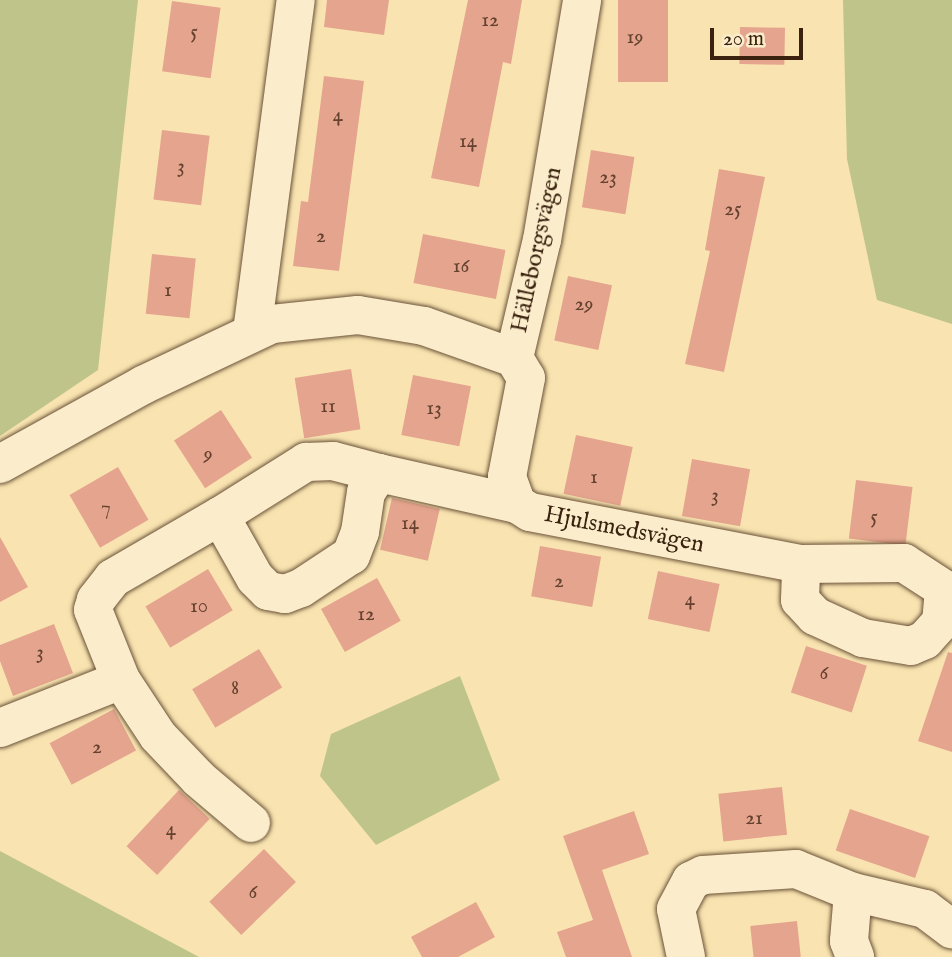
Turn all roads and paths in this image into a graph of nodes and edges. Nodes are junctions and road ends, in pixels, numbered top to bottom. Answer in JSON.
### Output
{"nodes":[{"id":1,"x":296,"y":0,"type":"edge"},
{"id":2,"x":582,"y":0,"type":"edge"},
{"id":3,"x":252,"y":332,"type":"junction"},
{"id":4,"x":514,"y":358,"type":"junction"},
{"id":5,"x":0,"y":464,"type":"edge"},
{"id":6,"x":379,"y":472,"type":"junction"},
{"id":7,"x":517,"y":504,"type":"junction"},
{"id":8,"x":220,"y":516,"type":"junction"},
{"id":9,"x":801,"y":564,"type":"dead end"},
{"id":10,"x":121,"y":680,"type":"junction"},
{"id":11,"x":0,"y":728,"type":"edge"},
{"id":12,"x":251,"y":822,"type":"dead end"},
{"id":13,"x":853,"y":892,"type":"junction"},
{"id":14,"x":952,"y":929,"type":"edge"},
{"id":15,"x":686,"y":957,"type":"edge"},
{"id":16,"x":855,"y":957,"type":"edge"}],
"edges":[{"from":1,"to":3,"type":"street"},
{"from":2,"to":4,"type":"street","name":"Hälleborgsvägen"},
{"from":3,"to":4,"type":"street","name":"Hälleborgsvägen"},
{"from":3,"to":5,"type":"street","name":"Hälleborgsvägen"},
{"from":4,"to":7,"type":"street","name":"Hjulsmedsvägen"},
{"from":6,"to":7,"type":"street"},
{"from":6,"to":8,"type":"street"},
{"from":6,"to":8,"type":"street"},
{"from":7,"to":9,"type":"street","name":"Hjulsmedsvägen"},
{"from":8,"to":10,"type":"street"},
{"from":10,"to":11,"type":"street"},
{"from":10,"to":12,"type":"street"},
{"from":13,"to":14,"type":"street"},
{"from":13,"to":15,"type":"street"},
{"from":13,"to":16,"type":"street"}]}
